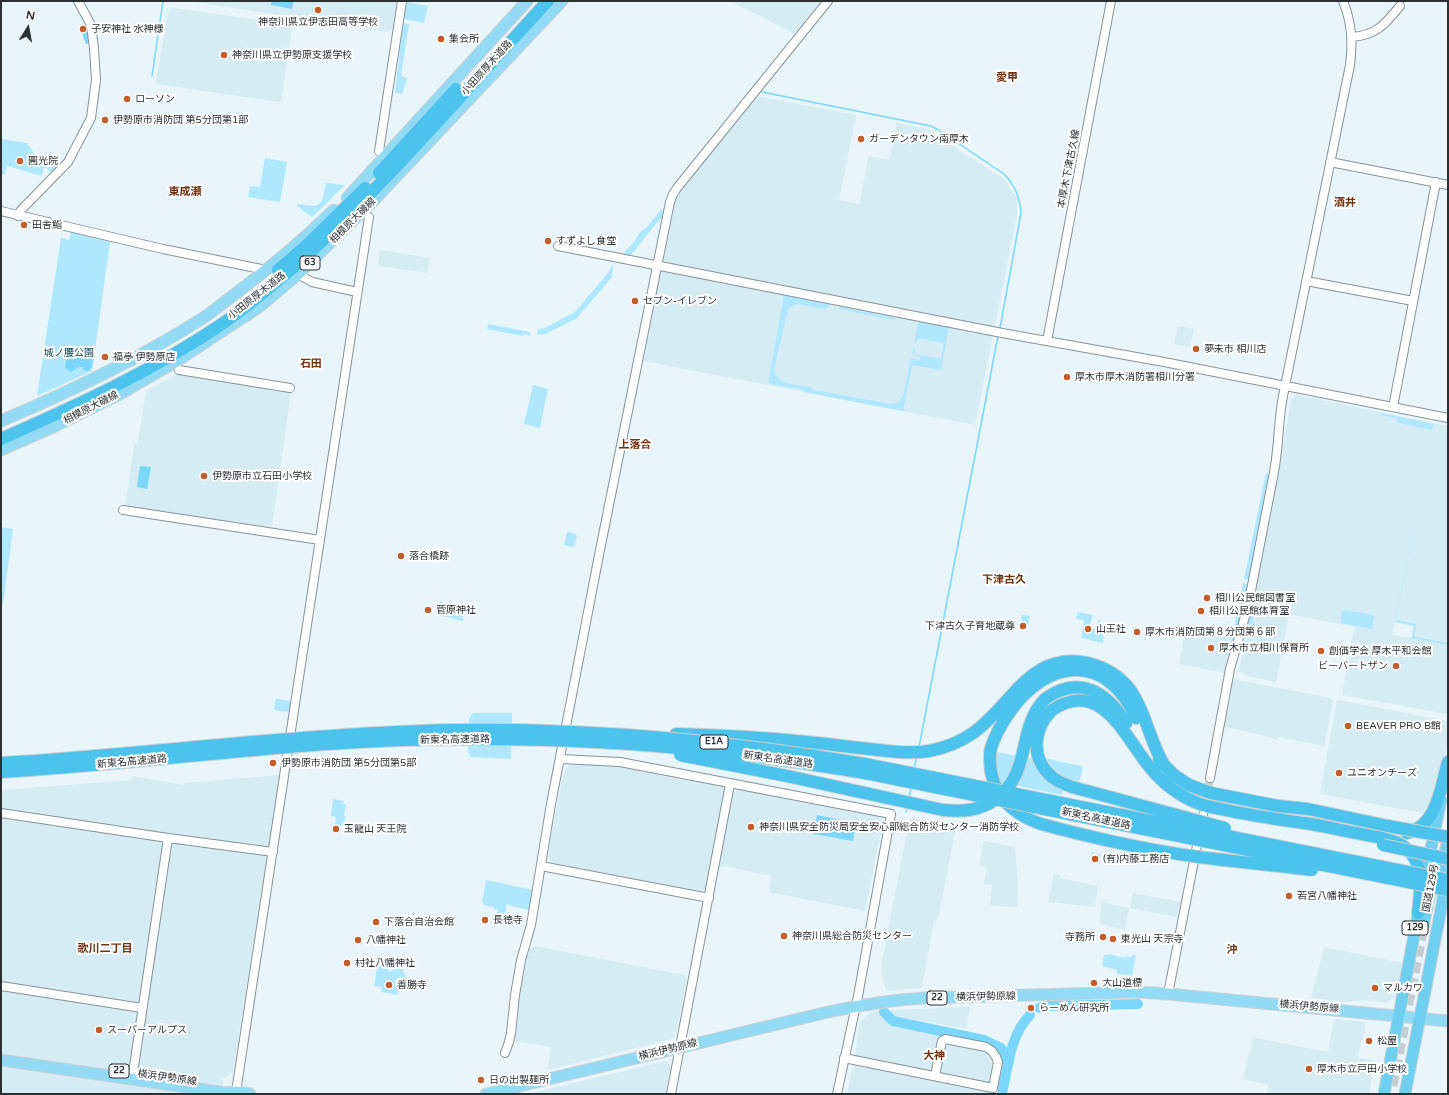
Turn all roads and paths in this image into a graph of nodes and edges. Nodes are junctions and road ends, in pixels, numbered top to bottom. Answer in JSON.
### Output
{"nodes":[{"id":1,"x":78,"y":1,"type":"edge"},
{"id":2,"x":402,"y":1,"type":"edge"},
{"id":3,"x":527,"y":1,"type":"edge"},
{"id":4,"x":536,"y":1,"type":"edge"},
{"id":5,"x":548,"y":1,"type":"edge"},
{"id":6,"x":562,"y":1,"type":"edge"},
{"id":7,"x":828,"y":1,"type":"edge"},
{"id":8,"x":1110,"y":1,"type":"edge"},
{"id":9,"x":1343,"y":1,"type":"edge"},
{"id":10,"x":1400,"y":6,"type":"dead end"},
{"id":11,"x":1352,"y":37,"type":"junction"},
{"id":12,"x":379,"y":151,"type":"dead end"},
{"id":13,"x":1330,"y":162,"type":"junction"},
{"id":14,"x":1436,"y":182,"type":"junction"},
{"id":15,"x":1448,"y":185,"type":"edge"},
{"id":16,"x":1,"y":211,"type":"edge"},
{"id":17,"x":18,"y":216,"type":"junction"},
{"id":18,"x":369,"y":217,"type":"dead end"},
{"id":19,"x":558,"y":246,"type":"dead end"},
{"id":20,"x":657,"y":265,"type":"junction"},
{"id":21,"x":250,"y":267,"type":"junction"},
{"id":22,"x":266,"y":270,"type":"junction"},
{"id":23,"x":298,"y":274,"type":"junction"},
{"id":24,"x":255,"y":279,"type":"junction"},
{"id":25,"x":1306,"y":281,"type":"junction"},
{"id":26,"x":357,"y":292,"type":"junction"},
{"id":27,"x":1413,"y":301,"type":"junction"},
{"id":28,"x":1047,"y":341,"type":"junction"},
{"id":29,"x":179,"y":370,"type":"dead end"},
{"id":30,"x":1285,"y":386,"type":"junction"},
{"id":31,"x":290,"y":388,"type":"dead end"},
{"id":32,"x":1392,"y":407,"type":"junction"},
{"id":33,"x":1448,"y":418,"type":"edge"},
{"id":34,"x":1,"y":421,"type":"edge"},
{"id":35,"x":1,"y":430,"type":"edge"},
{"id":36,"x":1,"y":439,"type":"edge"},
{"id":37,"x":1,"y":450,"type":"edge"},
{"id":38,"x":123,"y":510,"type":"dead end"},
{"id":39,"x":320,"y":540,"type":"junction"},
{"id":40,"x":616,"y":734,"type":"junction"},
{"id":41,"x":504,"y":739,"type":"junction"},
{"id":42,"x":561,"y":758,"type":"junction"},
{"id":43,"x":1448,"y":762,"type":"edge"},
{"id":44,"x":1,"y":763,"type":"edge"},
{"id":45,"x":1146,"y":763,"type":"junction"},
{"id":46,"x":1164,"y":765,"type":"junction"},
{"id":47,"x":1,"y":772,"type":"edge"},
{"id":48,"x":1210,"y":778,"type":"tunnel mouth"},
{"id":49,"x":730,"y":784,"type":"junction"},
{"id":50,"x":1448,"y":802,"type":"edge"},
{"id":51,"x":1278,"y":806,"type":"junction"},
{"id":52,"x":1,"y":812,"type":"edge"},
{"id":53,"x":1203,"y":815,"type":"tunnel mouth"},
{"id":54,"x":1275,"y":820,"type":"junction"},
{"id":55,"x":168,"y":838,"type":"junction"},
{"id":56,"x":1448,"y":838,"type":"edge"},
{"id":57,"x":273,"y":852,"type":"junction"},
{"id":58,"x":1448,"y":859,"type":"edge"},
{"id":59,"x":541,"y":866,"type":"junction"},
{"id":60,"x":1448,"y":873,"type":"edge"},
{"id":61,"x":1415,"y":879,"type":"junction"},
{"id":62,"x":1448,"y":880,"type":"edge"},
{"id":63,"x":1448,"y":890,"type":"edge"},
{"id":64,"x":709,"y":898,"type":"junction"},
{"id":65,"x":1418,"y":913,"type":"junction"},
{"id":66,"x":1,"y":986,"type":"edge"},
{"id":67,"x":1168,"y":994,"type":"junction"},
{"id":68,"x":856,"y":1006,"type":"junction"},
{"id":69,"x":142,"y":1008,"type":"junction"},
{"id":70,"x":1399,"y":1016,"type":"junction"},
{"id":71,"x":1420,"y":1017,"type":"junction"},
{"id":72,"x":1448,"y":1021,"type":"edge"},
{"id":73,"x":679,"y":1047,"type":"junction"},
{"id":74,"x":1,"y":1052,"type":"edge"},
{"id":75,"x":504,"y":1053,"type":"dead end"},
{"id":76,"x":844,"y":1058,"type":"junction"},
{"id":77,"x":1,"y":1060,"type":"edge"},
{"id":78,"x":133,"y":1073,"type":"junction"},
{"id":79,"x":934,"y":1076,"type":"junction"},
{"id":80,"x":1397,"y":1091,"type":"edge"},
{"id":81,"x":236,"y":1092,"type":"junction"},
{"id":82,"x":250,"y":1094,"type":"edge"},
{"id":83,"x":486,"y":1094,"type":"edge"},
{"id":84,"x":670,"y":1094,"type":"edge"},
{"id":85,"x":837,"y":1094,"type":"edge"},
{"id":86,"x":1384,"y":1094,"type":"edge"}],
"edges":[{"from":1,"to":17,"type":"street"},
{"from":2,"to":12,"type":"street"},
{"from":3,"to":22,"type":"main road","name":"相模原大磯線","number":"63"},
{"from":4,"to":35,"type":"highway","name":"小田原厚木道路"},
{"from":5,"to":36,"type":"highway","name":"小田原厚木道路"},
{"from":6,"to":23,"type":"main road","name":"相模原大磯線","number":"63"},
{"from":7,"to":20,"type":"street"},
{"from":8,"to":28,"type":"street","name":"本厚木下津古久線"},
{"from":9,"to":11,"type":"street"},
{"from":10,"to":11,"type":"street"},
{"from":11,"to":13,"type":"street"},
{"from":13,"to":14,"type":"street"},
{"from":13,"to":25,"type":"street"},
{"from":14,"to":15,"type":"street"},
{"from":14,"to":27,"type":"street"},
{"from":16,"to":17,"type":"street"},
{"from":17,"to":21,"type":"street"},
{"from":18,"to":26,"type":"street"},
{"from":19,"to":20,"type":"street"},
{"from":20,"to":28,"type":"street"},
{"from":20,"to":42,"type":"street"},
{"from":21,"to":22,"type":"street"},
{"from":21,"to":24,"type":"street"},
{"from":22,"to":24,"type":"main road","name":"相模原大磯線","number":"63"},
{"from":23,"to":26,"type":"street"},
{"from":23,"to":37,"type":"main road","name":"相模原大磯線","number":"63"},
{"from":24,"to":34,"type":"main road","name":"相模原大磯線","number":"63"},
{"from":25,"to":27,"type":"street"},
{"from":25,"to":30,"type":"street"},
{"from":26,"to":39,"type":"street"},
{"from":27,"to":32,"type":"street"},
{"from":28,"to":30,"type":"street"},
{"from":29,"to":31,"type":"street"},
{"from":30,"to":32,"type":"street"},
{"from":30,"to":48,"type":"street"},
{"from":32,"to":33,"type":"street"},
{"from":38,"to":39,"type":"street"},
{"from":39,"to":57,"type":"street"},
{"from":40,"to":44,"type":"highway","name":"新東名高速道路","number":"E1A","bridge":true},
{"from":40,"to":46,"type":"highway","bridge":true},
{"from":40,"to":61,"type":"highway","name":"新東名高速道路","number":"E1A","bridge":true},
{"from":41,"to":45,"type":"highway","bridge":true},
{"from":41,"to":47,"type":"highway","name":"新東名高速道路","number":"E1A","bridge":true},
{"from":41,"to":61,"type":"highway","name":"新東名高速道路","number":"E1A","bridge":true},
{"from":42,"to":49,"type":"street"},
{"from":42,"to":59,"type":"street"},
{"from":43,"to":51,"type":"highway"},
{"from":43,"to":65,"type":"highway","number":"129"},
{"from":45,"to":54,"type":"highway"},
{"from":45,"to":61,"type":"highway","bridge":true},
{"from":46,"to":51,"type":"highway"},
{"from":46,"to":61,"type":"highway","bridge":true},
{"from":49,"to":64,"type":"street"},
{"from":49,"to":68,"type":"street"},
{"from":50,"to":56,"type":"highway","name":"国道129号","number":"129"},
{"from":51,"to":56,"type":"highway","bridge":true},
{"from":52,"to":55,"type":"street"},
{"from":53,"to":67,"type":"street"},
{"from":54,"to":58,"type":"highway","bridge":true},
{"from":54,"to":65,"type":"highway"},
{"from":55,"to":57,"type":"street"},
{"from":55,"to":69,"type":"street"},
{"from":57,"to":81,"type":"street"},
{"from":59,"to":64,"type":"street"},
{"from":59,"to":75,"type":"street"},
{"from":60,"to":71,"type":"highway","number":"129"},
{"from":61,"to":62,"type":"highway","name":"新東名高速道路","number":"E1A","bridge":true},
{"from":61,"to":63,"type":"highway","name":"新東名高速道路","number":"E1A","bridge":true},
{"from":64,"to":73,"type":"street"},
{"from":65,"to":70,"type":"highway","number":"129"},
{"from":66,"to":69,"type":"street"},
{"from":67,"to":68,"type":"main road","name":"横浜伊勢原線","number":"22"},
{"from":67,"to":70,"type":"main road","name":"横浜伊勢原線","number":"22"},
{"from":68,"to":73,"type":"main road","name":"横浜伊勢原線","number":"22"},
{"from":68,"to":76,"type":"street"},
{"from":69,"to":78,"type":"street"},
{"from":70,"to":71,"type":"main road","name":"横浜伊勢原線","number":"22"},
{"from":70,"to":86,"type":"highway","number":"129"},
{"from":71,"to":72,"type":"main road","name":"横浜伊勢原線","number":"22"},
{"from":71,"to":80,"type":"highway","number":"129"},
{"from":73,"to":83,"type":"main road","name":"横浜伊勢原線","number":"22"},
{"from":73,"to":84,"type":"street"},
{"from":74,"to":78,"type":"main road","name":"横浜伊勢原線","number":"22"},
{"from":76,"to":79,"type":"street"},
{"from":76,"to":85,"type":"street"},
{"from":77,"to":81,"type":"main road","name":"横浜伊勢原線","number":"22"},
{"from":78,"to":81,"type":"main road","name":"横浜伊勢原線","number":"22"},
{"from":79,"to":79,"type":"street"},
{"from":81,"to":82,"type":"main road","name":"横浜伊勢原線","number":"22"}]}
